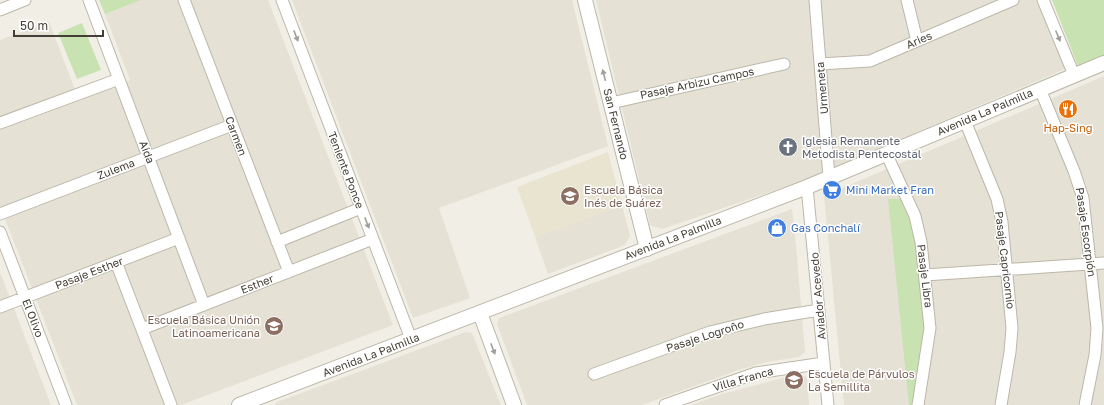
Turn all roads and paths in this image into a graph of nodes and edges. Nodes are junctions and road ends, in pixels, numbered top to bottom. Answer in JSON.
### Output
{"nodes":[{"id":1,"x":25,"y":0,"type":"edge"},
{"id":2,"x":89,"y":0,"type":"edge"},
{"id":3,"x":184,"y":0,"type":"edge"},
{"id":4,"x":282,"y":0,"type":"edge"},
{"id":5,"x":585,"y":0,"type":"edge"},
{"id":6,"x":815,"y":0,"type":"edge"},
{"id":7,"x":907,"y":0,"type":"edge"},
{"id":8,"x":1013,"y":0,"type":"edge"},
{"id":9,"x":1043,"y":0,"type":"edge"},
{"id":10,"x":0,"y":10,"type":"edge"},
{"id":11,"x":917,"y":41,"type":"junction"},
{"id":12,"x":1104,"y":63,"type":"edge"},
{"id":13,"x":784,"y":64,"type":"dead end"},
{"id":14,"x":820,"y":64,"type":"junction"},
{"id":15,"x":1074,"y":75,"type":"junction"},
{"id":16,"x":119,"y":79,"type":"junction"},
{"id":17,"x":1040,"y":89,"type":"junction"},
{"id":18,"x":611,"y":102,"type":"junction"},
{"id":19,"x":964,"y":121,"type":"junction"},
{"id":20,"x":0,"y":123,"type":"edge"},
{"id":21,"x":232,"y":125,"type":"junction"},
{"id":22,"x":886,"y":153,"type":"junction"},
{"id":23,"x":148,"y":157,"type":"junction"},
{"id":24,"x":829,"y":177,"type":"junction"},
{"id":25,"x":807,"y":187,"type":"junction"},
{"id":26,"x":361,"y":208,"type":"junction"},
{"id":27,"x":0,"y":214,"type":"edge"},
{"id":28,"x":0,"y":232,"type":"edge"},
{"id":29,"x":179,"y":238,"type":"junction"},
{"id":30,"x":373,"y":239,"type":"junction"},
{"id":31,"x":277,"y":242,"type":"junction"},
{"id":32,"x":647,"y":249,"type":"junction"},
{"id":33,"x":116,"y":262,"type":"junction"},
{"id":34,"x":1104,"y":263,"type":"edge"},
{"id":35,"x":1091,"y":264,"type":"junction"},
{"id":36,"x":1007,"y":270,"type":"junction"},
{"id":37,"x":289,"y":272,"type":"junction"},
{"id":38,"x":925,"y":275,"type":"junction"},
{"id":39,"x":25,"y":298,"type":"junction"},
{"id":40,"x":204,"y":305,"type":"junction"},
{"id":41,"x":0,"y":307,"type":"edge"},
{"id":42,"x":819,"y":310,"type":"junction"},
{"id":43,"x":480,"y":313,"type":"junction"},
{"id":44,"x":142,"y":329,"type":"junction"},
{"id":45,"x":411,"y":339,"type":"junction"},
{"id":46,"x":824,"y":363,"type":"junction"},
{"id":47,"x":594,"y":374,"type":"dead end"},
{"id":48,"x":260,"y":401,"type":"edge"},
{"id":49,"x":66,"y":405,"type":"edge"},
{"id":50,"x":171,"y":405,"type":"edge"},
{"id":51,"x":239,"y":405,"type":"edge"},
{"id":52,"x":514,"y":405,"type":"edge"},
{"id":53,"x":665,"y":405,"type":"edge"},
{"id":54,"x":828,"y":405,"type":"edge"},
{"id":55,"x":918,"y":405,"type":"edge"},
{"id":56,"x":1001,"y":405,"type":"edge"},
{"id":57,"x":1085,"y":405,"type":"edge"}],
"edges":[{"from":1,"to":10,"type":"street"},
{"from":2,"to":16,"type":"street","name":"Aida"},
{"from":3,"to":21,"type":"street","name":"Carmen"},
{"from":4,"to":26,"type":"street","name":"Teniente Ponce","one_way":true},
{"from":18,"to":5,"type":"street","name":"San Fernando","one_way":true},
{"from":6,"to":14,"type":"street","name":"Urmeneta"},
{"from":7,"to":11,"type":"street"},
{"from":8,"to":11,"type":"street","name":"Aries"},
{"from":9,"to":15,"type":"street","one_way":true},
{"from":11,"to":14,"type":"street","name":"Aries"},
{"from":12,"to":15,"type":"street","name":"Avenida La Palmilla"},
{"from":13,"to":18,"type":"street","name":"Pasaje Arbizu Campos"},
{"from":14,"to":24,"type":"street","name":"Urmeneta"},
{"from":15,"to":17,"type":"street","name":"Avenida La Palmilla"},
{"from":16,"to":20,"type":"street"},
{"from":16,"to":23,"type":"street","name":"Aida"},
{"from":17,"to":19,"type":"street","name":"Avenida La Palmilla"},
{"from":17,"to":35,"type":"street","name":"Pasaje Escorpión"},
{"from":18,"to":32,"type":"street","name":"San Fernando"},
{"from":19,"to":22,"type":"street","name":"Avenida La Palmilla"},
{"from":19,"to":36,"type":"street","name":"Pasaje Capricornio"},
{"from":21,"to":23,"type":"street","name":"Zulema"},
{"from":21,"to":31,"type":"street","name":"Carmen"},
{"from":22,"to":24,"type":"street","name":"Avenida La Palmilla"},
{"from":22,"to":38,"type":"street","name":"Pasaje Libra"},
{"from":23,"to":27,"type":"street","name":"Zulema"},
{"from":23,"to":29,"type":"street","name":"Aida"},
{"from":24,"to":25,"type":"street","name":"Avenida La Palmilla"},
{"from":25,"to":32,"type":"street","name":"Avenida La Palmilla"},
{"from":25,"to":42,"type":"street","name":"Aviador Acevedo"},
{"from":26,"to":30,"type":"street","name":"Teniente Ponce","one_way":true},
{"from":26,"to":31,"type":"street"},
{"from":28,"to":39,"type":"street","name":"El Olivo"},
{"from":29,"to":33,"type":"street","name":"Pasaje Esther"},
{"from":29,"to":40,"type":"street","name":"Aida"},
{"from":30,"to":37,"type":"street","name":"Esther"},
{"from":30,"to":45,"type":"street","name":"Teniente Ponce"},
{"from":31,"to":37,"type":"street","name":"Carmen"},
{"from":32,"to":43,"type":"street","name":"Avenida La Palmilla"},
{"from":33,"to":39,"type":"street","name":"Pasaje Esther"},
{"from":33,"to":44,"type":"street"},
{"from":34,"to":35,"type":"street"},
{"from":35,"to":36,"type":"street"},
{"from":35,"to":57,"type":"street","name":"Pasaje Escorpión"},
{"from":36,"to":38,"type":"street"},
{"from":36,"to":56,"type":"street","name":"Pasaje Capricornio"},
{"from":37,"to":40,"type":"street","name":"Esther"},
{"from":38,"to":55,"type":"street","name":"Pasaje Libra"},
{"from":39,"to":41,"type":"street","name":"Pasaje Esther"},
{"from":39,"to":49,"type":"street","name":"El Olivo"},
{"from":40,"to":44,"type":"street","name":"Esther"},
{"from":42,"to":46,"type":"street","name":"Aviador Acevedo"},
{"from":42,"to":47,"type":"street","name":"Pasaje Logroño"},
{"from":43,"to":45,"type":"street","name":"Avenida La Palmilla"},
{"from":43,"to":52,"type":"street","one_way":true},
{"from":44,"to":50,"type":"street"},
{"from":45,"to":48,"type":"street","name":"Avenida La Palmilla"},
{"from":46,"to":53,"type":"street","name":"Villa Franca"},
{"from":46,"to":54,"type":"street","name":"Aviador Acevedo"},
{"from":48,"to":51,"type":"street","name":"Avenida La Palmilla"}]}
